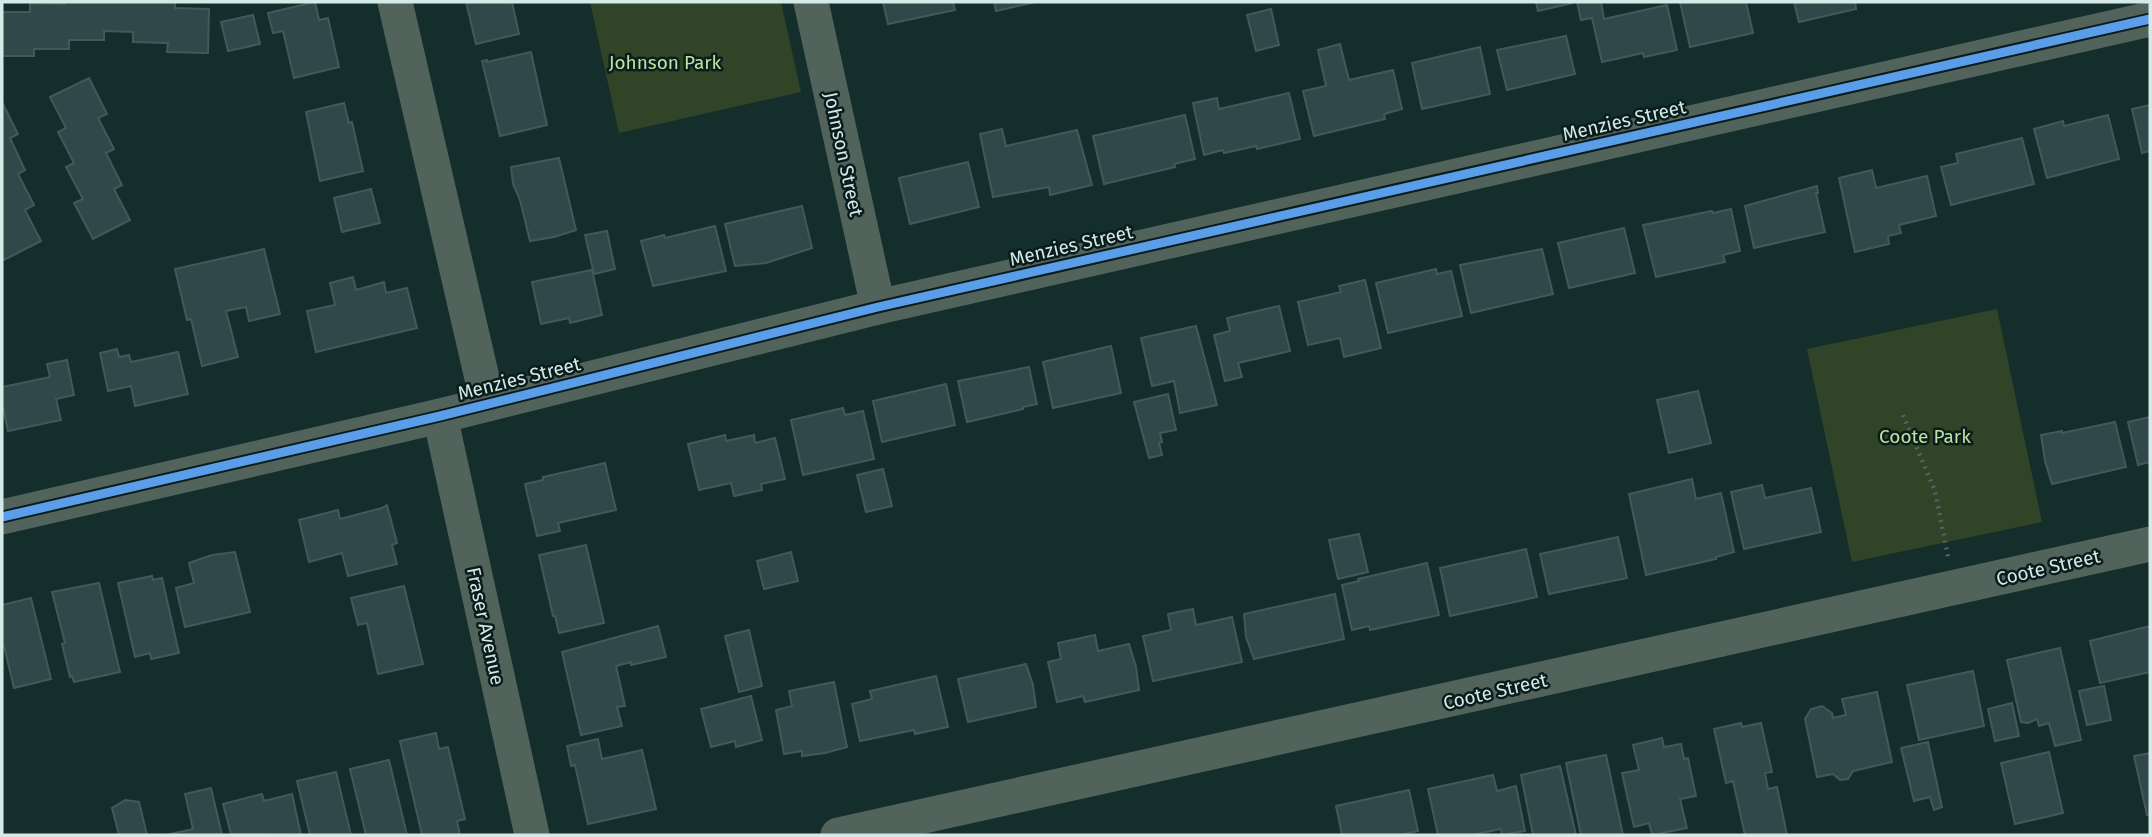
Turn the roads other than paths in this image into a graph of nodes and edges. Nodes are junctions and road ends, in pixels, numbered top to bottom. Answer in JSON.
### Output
{"nodes":[{"id":1,"x":395,"y":2,"type":"edge"},
{"id":2,"x":811,"y":2,"type":"edge"},
{"id":3,"x":2150,"y":19,"type":"edge"},
{"id":4,"x":878,"y":307,"type":"junction"},
{"id":5,"x":488,"y":404,"type":"junction"},
{"id":6,"x":440,"y":416,"type":"junction"},
{"id":7,"x":2,"y":517,"type":"edge"},
{"id":8,"x":2150,"y":544,"type":"edge"},
{"id":9,"x":909,"y":828,"type":"edge"},
{"id":10,"x":533,"y":835,"type":"edge"},
{"id":11,"x":838,"y":835,"type":"edge"}],
"edges":[{"from":1,"to":5,"type":"street"},
{"from":2,"to":4,"type":"street","name":"Johnson Street"},
{"from":3,"to":4,"type":"street","name":"Menzies Street"},
{"from":4,"to":5,"type":"street","name":"Menzies Street"},
{"from":5,"to":6,"type":"street","name":"Menzies Street"},
{"from":6,"to":7,"type":"street","name":"Menzies Street"},
{"from":6,"to":10,"type":"street","name":"Fraser Avenue"},
{"from":8,"to":9,"type":"street","name":"Coote Street"},
{"from":9,"to":11,"type":"street","name":"Coote Street"}]}
